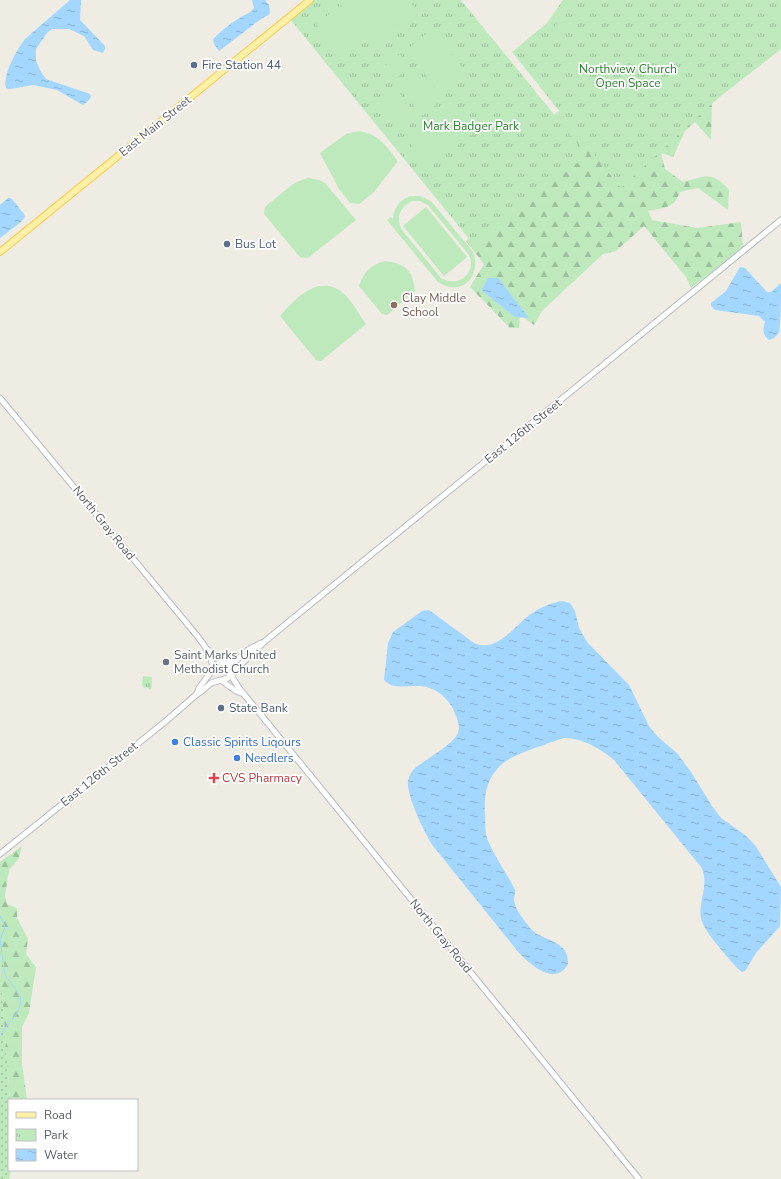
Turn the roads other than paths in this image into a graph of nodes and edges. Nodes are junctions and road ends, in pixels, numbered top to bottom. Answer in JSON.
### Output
{"nodes":[{"id":1,"x":310,"y":0,"type":"edge"},
{"id":2,"x":781,"y":220,"type":"edge"},
{"id":3,"x":0,"y":252,"type":"edge"},
{"id":4,"x":0,"y":398,"type":"edge"},
{"id":5,"x":264,"y":642,"type":"junction"},
{"id":6,"x":207,"y":648,"type":"junction"},
{"id":7,"x":225,"y":663,"type":"junction"},
{"id":8,"x":213,"y":668,"type":"junction"},
{"id":9,"x":231,"y":674,"type":"junction"},
{"id":10,"x":222,"y":681,"type":"junction"},
{"id":11,"x":197,"y":694,"type":"junction"},
{"id":12,"x":242,"y":694,"type":"junction"},
{"id":13,"x":0,"y":854,"type":"edge"},
{"id":14,"x":640,"y":1179,"type":"edge"}],
"edges":[{"from":1,"to":3,"type":"main road","name":"East Main Street"},
{"from":2,"to":5,"type":"street","name":"East 126th Street"},
{"from":4,"to":6,"type":"street","name":"North Gray Road"},
{"from":5,"to":7,"type":"street","name":"East 126th Street"},
{"from":5,"to":9,"type":"street","name":"East 126th Street"},
{"from":6,"to":7,"type":"street","name":"North Gray Road"},
{"from":6,"to":8,"type":"street","name":"North Gray Road"},
{"from":7,"to":8,"type":"street"},
{"from":7,"to":9,"type":"street"},
{"from":8,"to":10,"type":"street"},
{"from":8,"to":11,"type":"street","name":"East 126th Street"},
{"from":9,"to":10,"type":"street"},
{"from":9,"to":12,"type":"street","name":"North Gray Road"},
{"from":10,"to":11,"type":"street","name":"East 126th Street"},
{"from":10,"to":12,"type":"street","name":"North Gray Road"},
{"from":11,"to":13,"type":"street","name":"East 126th Street"},
{"from":12,"to":14,"type":"street","name":"North Gray Road"}]}
